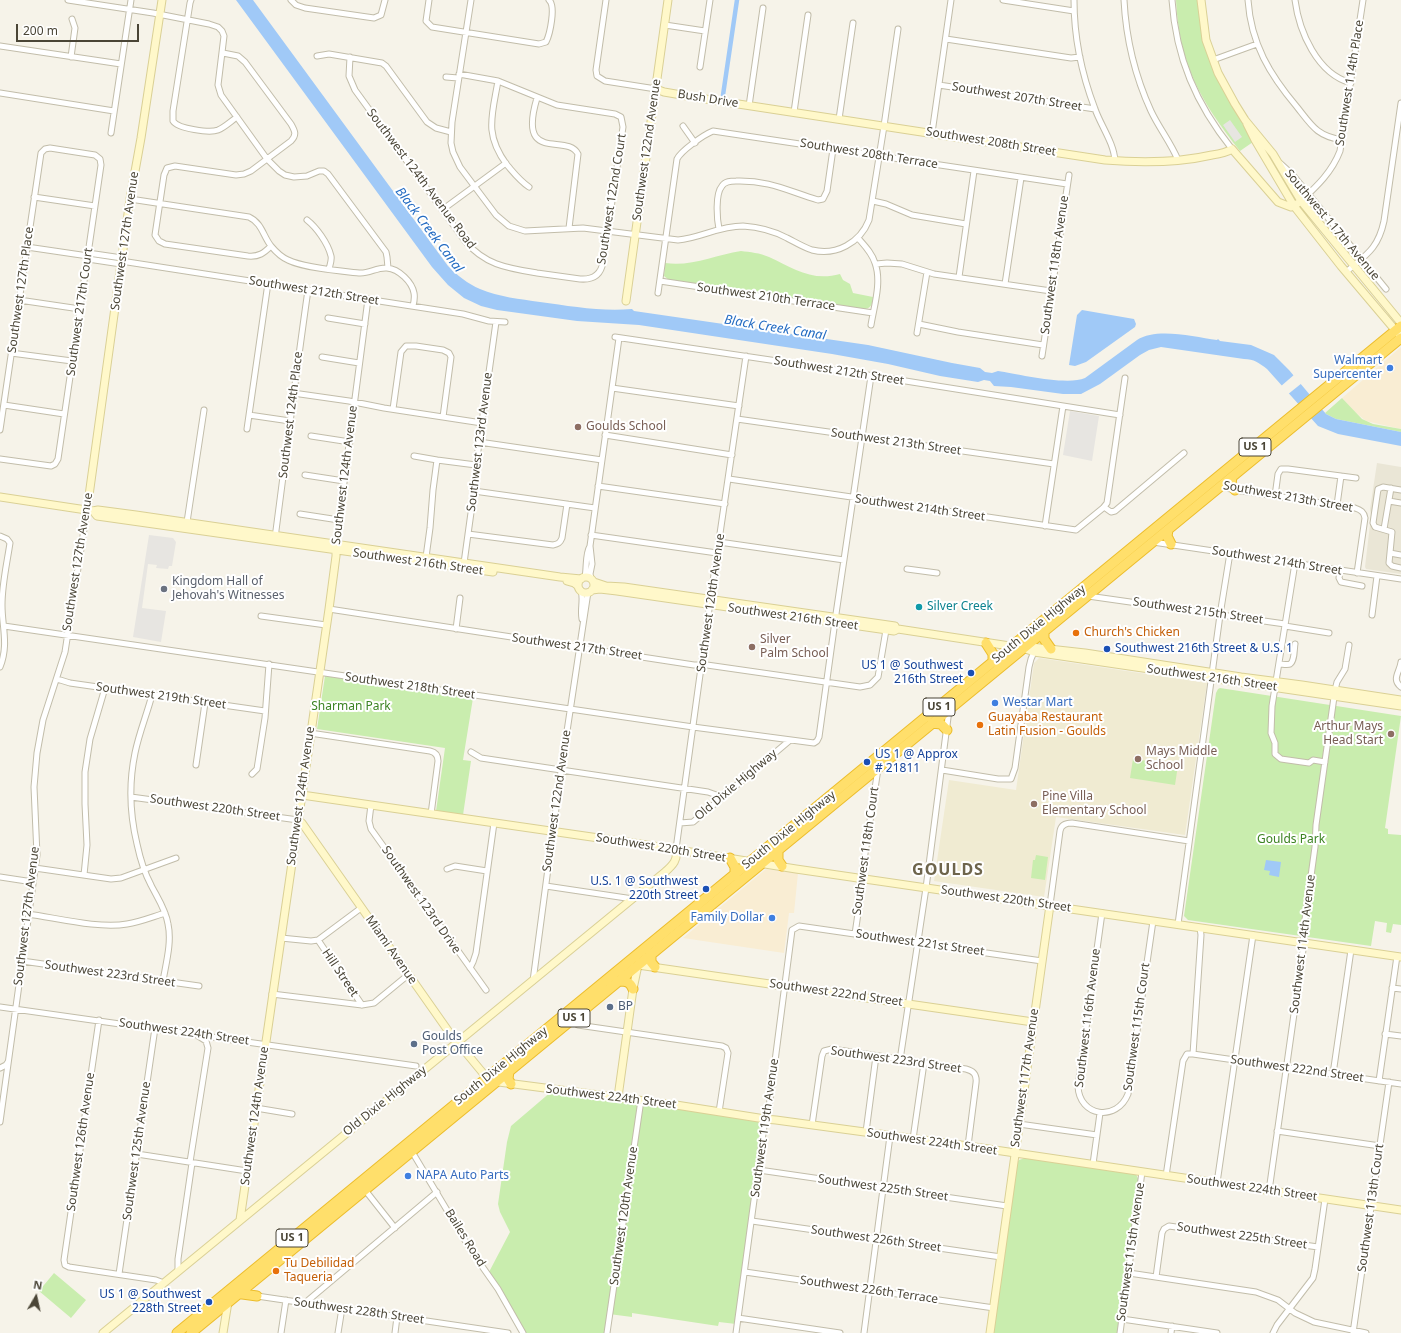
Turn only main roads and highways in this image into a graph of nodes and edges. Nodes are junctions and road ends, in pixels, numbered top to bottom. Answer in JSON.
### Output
{"nodes":[{"id":1,"x":1400,"y":331,"type":"edge"},
{"id":2,"x":1299,"y":416,"type":"junction"},
{"id":3,"x":1232,"y":477,"type":"junction"},
{"id":4,"x":1217,"y":484,"type":"junction"},
{"id":5,"x":1235,"y":490,"type":"road end"},
{"id":6,"x":1168,"y":530,"type":"junction"},
{"id":7,"x":1150,"y":538,"type":"junction"},
{"id":8,"x":1171,"y":544,"type":"road end"},
{"id":9,"x":1084,"y":593,"type":"junction"},
{"id":10,"x":1044,"y":632,"type":"junction"},
{"id":11,"x":986,"y":643,"type":"road end"},
{"id":12,"x":1011,"y":647,"type":"junction"},
{"id":13,"x":1023,"y":648,"type":"junction"},
{"id":14,"x":1051,"y":650,"type":"road end"},
{"id":15,"x":993,"y":662,"type":"junction"},
{"id":16,"x":964,"y":697,"type":"junction"},
{"id":17,"x":919,"y":723,"type":"junction"},
{"id":18,"x":932,"y":723,"type":"junction"},
{"id":19,"x":947,"y":730,"type":"road end"},
{"id":20,"x":866,"y":766,"type":"junction"},
{"id":21,"x":878,"y":768,"type":"junction"},
{"id":22,"x":808,"y":814,"type":"junction"},
{"id":23,"x":778,"y":850,"type":"junction"},
{"id":24,"x":730,"y":858,"type":"road end"},
{"id":25,"x":750,"y":861,"type":"junction"},
{"id":26,"x":762,"y":863,"type":"junction"},
{"id":27,"x":782,"y":866,"type":"road end"},
{"id":28,"x":734,"y":875,"type":"junction"},
{"id":29,"x":703,"y":912,"type":"junction"},
{"id":30,"x":682,"y":918,"type":"junction"},
{"id":31,"x":651,"y":954,"type":"junction"},
{"id":32,"x":624,"y":965,"type":"junction"},
{"id":33,"x":638,"y":965,"type":"junction"},
{"id":34,"x":655,"y":967,"type":"road end"},
{"id":35,"x":620,"y":980,"type":"junction"},
{"id":36,"x":633,"y":989,"type":"road end"},
{"id":37,"x":544,"y":1031,"type":"junction"},
{"id":38,"x":509,"y":1071,"type":"junction"},
{"id":39,"x":487,"y":1078,"type":"junction"},
{"id":40,"x":496,"y":1082,"type":"junction"},
{"id":41,"x":511,"y":1084,"type":"road end"},
{"id":42,"x":454,"y":1117,"type":"junction"},
{"id":43,"x":410,"y":1147,"type":"junction"},
{"id":44,"x":351,"y":1189,"type":"junction"},
{"id":45,"x":303,"y":1241,"type":"junction"},
{"id":46,"x":252,"y":1283,"type":"junction"},
{"id":47,"x":228,"y":1291,"type":"junction"},
{"id":48,"x":239,"y":1294,"type":"junction"},
{"id":49,"x":219,"y":1298,"type":"junction"},
{"id":50,"x":177,"y":1333,"type":"edge"},
{"id":51,"x":184,"y":1333,"type":"edge"},
{"id":52,"x":191,"y":1333,"type":"edge"}],
"edges":[{"from":1,"to":2,"type":"highway","name":"South Dixie Highway","number":"US 1"},
{"from":2,"to":3,"type":"highway","name":"South Dixie Highway","number":"US 1"},
{"from":2,"to":4,"type":"highway","name":"South Dixie Highway","number":"US 1"},
{"from":3,"to":4,"type":"highway","name":"South Dixie Highway","number":"US 1"},
{"from":3,"to":5,"type":"highway"},
{"from":4,"to":6,"type":"highway","name":"South Dixie Highway","number":"US 1"},
{"from":4,"to":7,"type":"highway","name":"South Dixie Highway","number":"US 1"},
{"from":6,"to":7,"type":"highway","name":"South Dixie Highway","number":"US 1"},
{"from":6,"to":8,"type":"highway"},
{"from":7,"to":9,"type":"highway","name":"South Dixie Highway","number":"US 1"},
{"from":7,"to":9,"type":"highway","name":"South Dixie Highway","number":"US 1"},
{"from":9,"to":10,"type":"highway","name":"South Dixie Highway","number":"US 1"},
{"from":9,"to":12,"type":"highway","name":"South Dixie Highway","number":"US 1"},
{"from":9,"to":13,"type":"highway"},
{"from":10,"to":13,"type":"highway","name":"South Dixie Highway","number":"US 1"},
{"from":10,"to":14,"type":"highway"},
{"from":11,"to":15,"type":"highway"},
{"from":12,"to":15,"type":"highway","name":"South Dixie Highway","number":"US 1"},
{"from":12,"to":16,"type":"highway"},
{"from":13,"to":16,"type":"highway","name":"South Dixie Highway","number":"US 1"},
{"from":15,"to":17,"type":"highway","name":"South Dixie Highway","number":"US 1"},
{"from":16,"to":18,"type":"highway","name":"South Dixie Highway","number":"US 1"},
{"from":17,"to":20,"type":"highway","name":"South Dixie Highway","number":"US 1"},
{"from":17,"to":21,"type":"highway"},
{"from":18,"to":19,"type":"highway"},
{"from":18,"to":21,"type":"highway","name":"South Dixie Highway","number":"US 1"},
{"from":20,"to":21,"type":"highway"},
{"from":20,"to":22,"type":"highway","name":"South Dixie Highway","number":"US 1"},
{"from":21,"to":23,"type":"highway","name":"South Dixie Highway","number":"US 1"},
{"from":22,"to":25,"type":"highway","name":"South Dixie Highway","number":"US 1"},
{"from":22,"to":26,"type":"highway"},
{"from":23,"to":26,"type":"highway","name":"South Dixie Highway","number":"US 1"},
{"from":23,"to":27,"type":"highway"},
{"from":24,"to":28,"type":"highway"},
{"from":25,"to":28,"type":"highway","name":"South Dixie Highway","number":"US 1"},
{"from":25,"to":29,"type":"highway"},
{"from":26,"to":29,"type":"highway","name":"South Dixie Highway","number":"US 1"},
{"from":28,"to":30,"type":"highway","name":"South Dixie Highway","number":"US 1"},
{"from":29,"to":31,"type":"highway","name":"South Dixie Highway","number":"US 1"},
{"from":30,"to":32,"type":"highway","name":"South Dixie Highway","number":"US 1"},
{"from":30,"to":33,"type":"highway"},
{"from":31,"to":33,"type":"highway","name":"South Dixie Highway","number":"US 1"},
{"from":31,"to":34,"type":"highway"},
{"from":32,"to":33,"type":"highway"},
{"from":32,"to":37,"type":"highway","name":"South Dixie Highway","number":"US 1"},
{"from":33,"to":35,"type":"highway","name":"South Dixie Highway","number":"US 1"},
{"from":35,"to":36,"type":"highway"},
{"from":35,"to":38,"type":"highway","name":"South Dixie Highway","number":"US 1"},
{"from":37,"to":39,"type":"highway","name":"South Dixie Highway","number":"US 1"},
{"from":37,"to":40,"type":"highway"},
{"from":38,"to":40,"type":"highway","name":"South Dixie Highway","number":"US 1"},
{"from":38,"to":41,"type":"highway"},
{"from":39,"to":42,"type":"highway"},
{"from":39,"to":43,"type":"highway","name":"South Dixie Highway","number":"US 1"},
{"from":40,"to":42,"type":"highway","name":"South Dixie Highway","number":"US 1"},
{"from":42,"to":43,"type":"highway","name":"South Dixie Highway","number":"US 1"},
{"from":43,"to":44,"type":"highway","name":"South Dixie Highway","number":"US 1"},
{"from":43,"to":45,"type":"highway","name":"South Dixie Highway","number":"US 1"},
{"from":44,"to":45,"type":"highway"},
{"from":44,"to":47,"type":"highway","name":"South Dixie Highway","number":"US 1"},
{"from":45,"to":46,"type":"highway","name":"South Dixie Highway","number":"US 1"},
{"from":46,"to":48,"type":"highway","name":"South Dixie Highway","number":"US 1"},
{"from":46,"to":48,"type":"highway"},
{"from":47,"to":48,"type":"highway"},
{"from":47,"to":49,"type":"highway","name":"South Dixie Highway","number":"US 1"},
{"from":48,"to":52,"type":"highway","name":"South Dixie Highway","number":"US 1"},
{"from":49,"to":50,"type":"highway","name":"South Dixie Highway","number":"US 1"},
{"from":49,"to":51,"type":"highway"}]}
